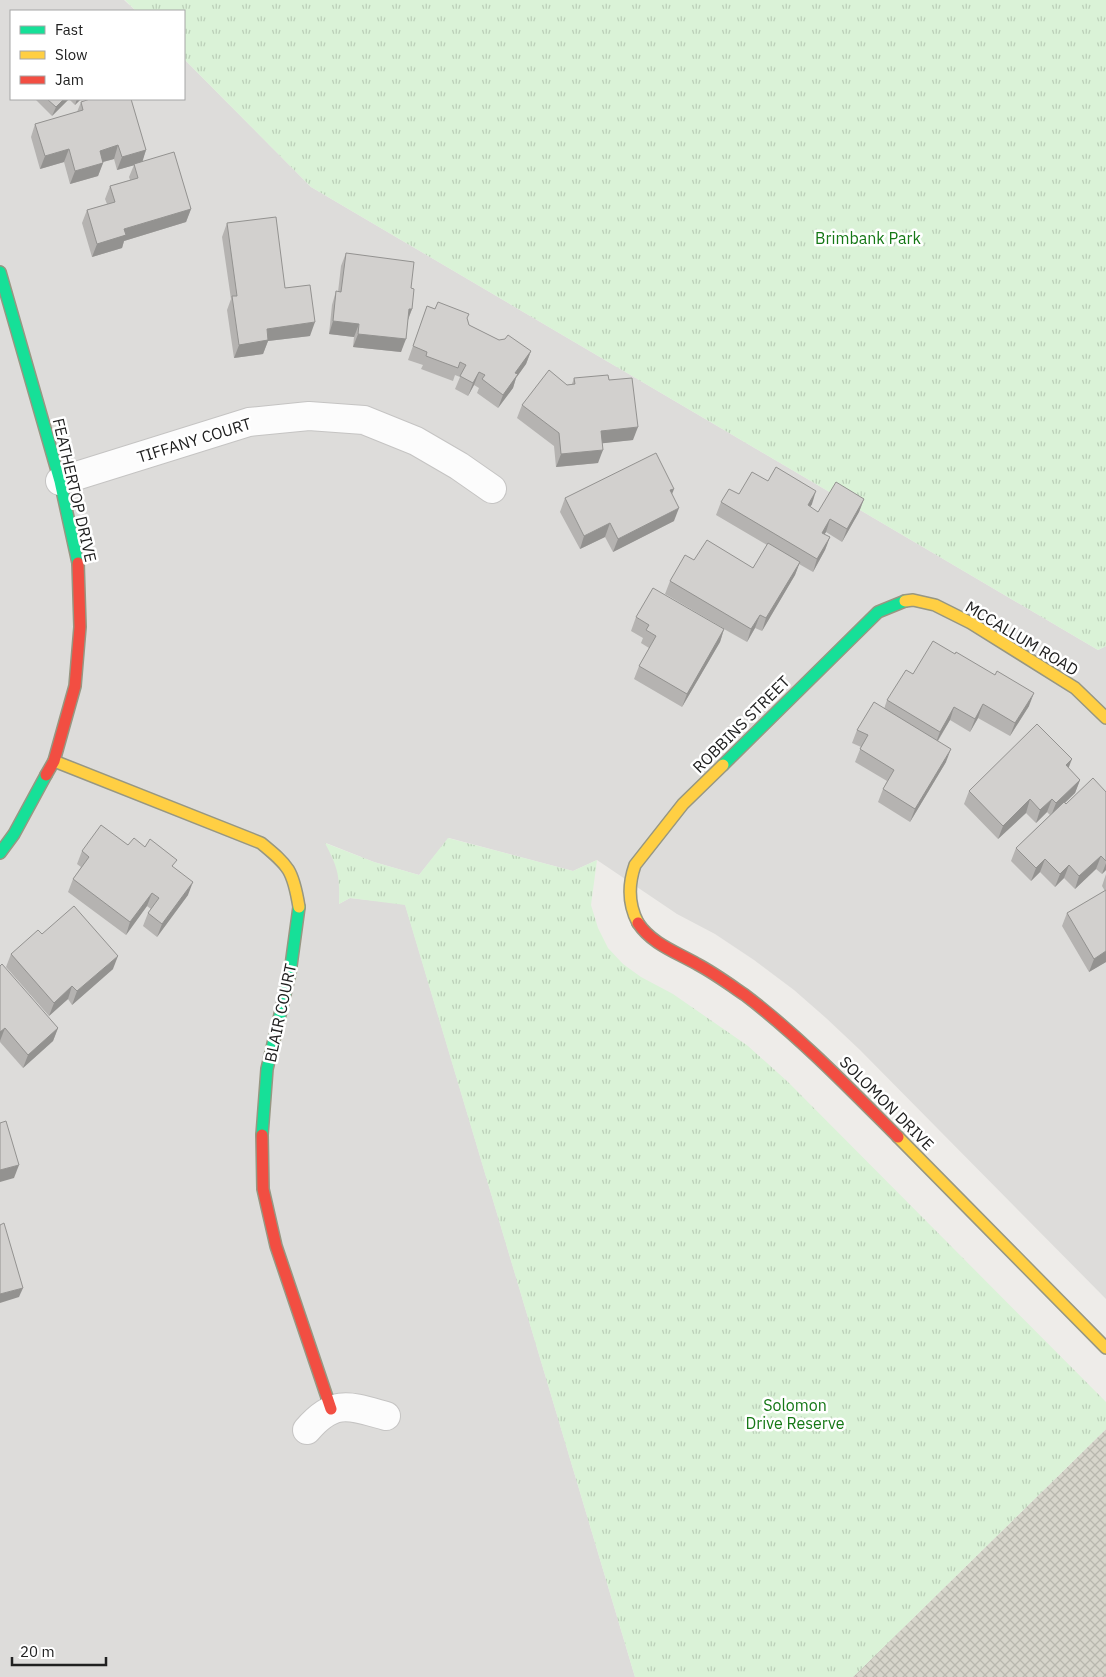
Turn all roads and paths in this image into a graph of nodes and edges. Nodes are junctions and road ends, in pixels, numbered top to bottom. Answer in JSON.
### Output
{"nodes":[{"id":1,"x":0,"y":272,"type":"edge"},
{"id":2,"x":60,"y":481,"type":"junction"},
{"id":3,"x":492,"y":489,"type":"dead end"},
{"id":4,"x":913,"y":600,"type":"joint"},
{"id":5,"x":1106,"y":718,"type":"edge"},
{"id":6,"x":54,"y":761,"type":"junction"},
{"id":7,"x":0,"y":853,"type":"edge"},
{"id":8,"x":631,"y":903,"type":"joint"},
{"id":9,"x":1106,"y":1348,"type":"edge"},
{"id":10,"x":331,"y":1409,"type":"junction"},
{"id":11,"x":386,"y":1416,"type":"dead end"},
{"id":12,"x":307,"y":1430,"type":"dead end"}],
"edges":[{"from":1,"to":2,"type":"street","name":"FEATHERTOP DRIVE"},
{"from":2,"to":3,"type":"street","name":"TIFFANY COURT"},
{"from":2,"to":6,"type":"street","name":"FEATHERTOP DRIVE"},
{"from":4,"to":5,"type":"street","name":"MCCALLUM ROAD"},
{"from":4,"to":8,"type":"street","name":"ROBBINS STREET"},
{"from":6,"to":7,"type":"street","name":"FEATHERTOP DRIVE"},
{"from":6,"to":10,"type":"street","name":"BLAIR COURT"},
{"from":8,"to":9,"type":"street","name":"SOLOMON DRIVE"},
{"from":10,"to":11,"type":"street"},
{"from":10,"to":12,"type":"street"}]}
